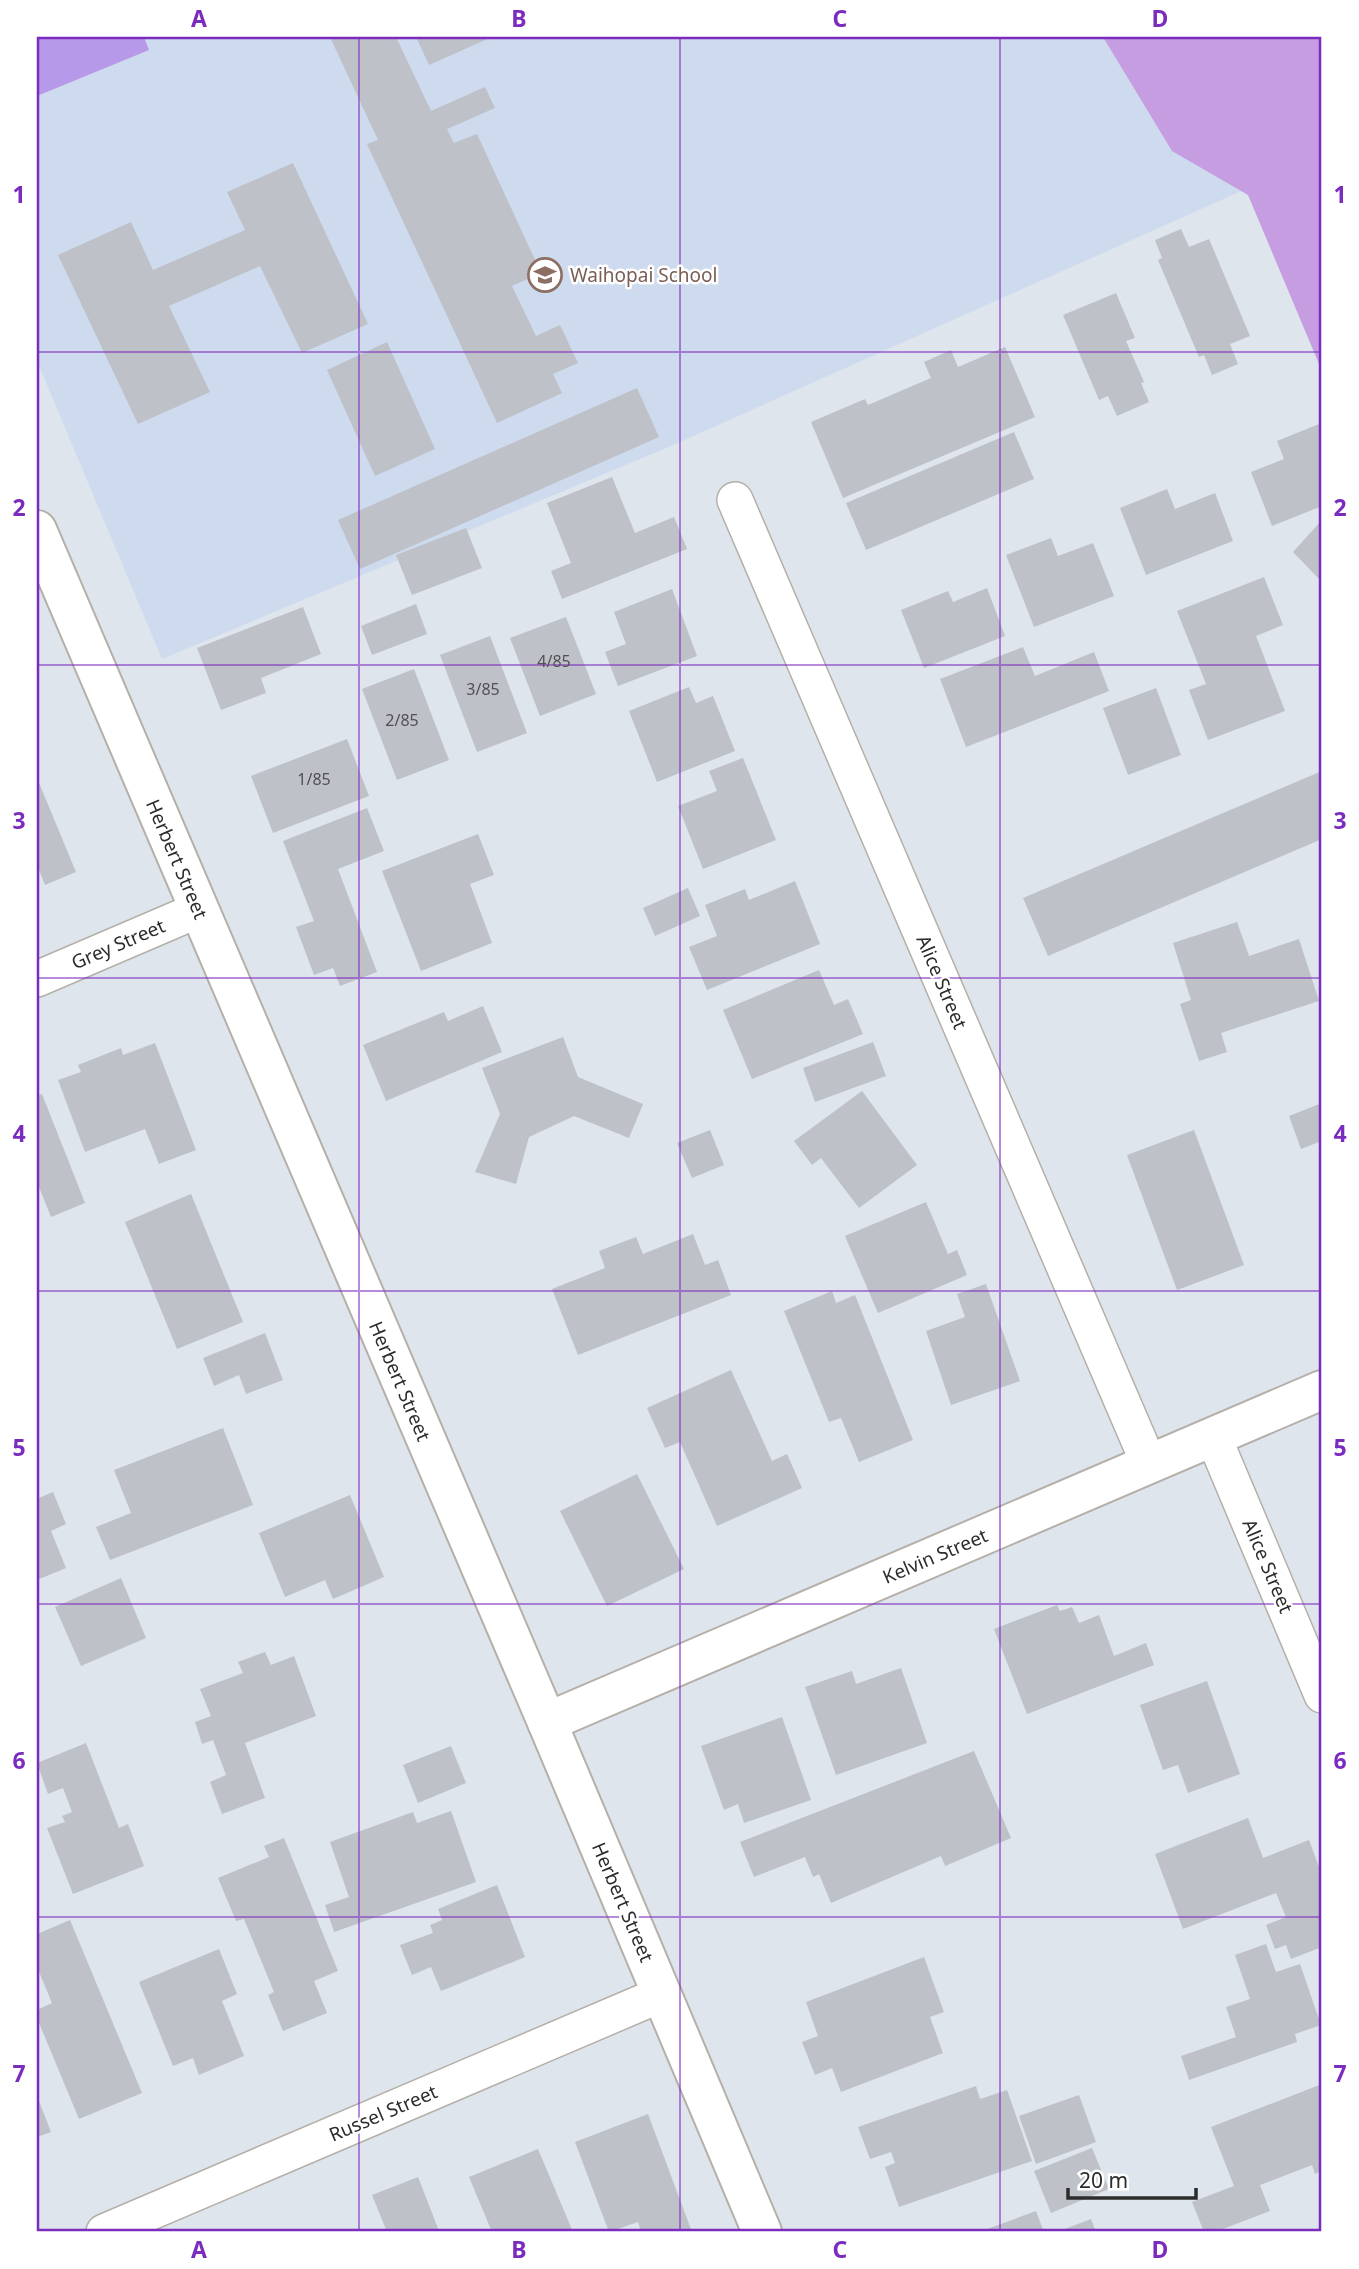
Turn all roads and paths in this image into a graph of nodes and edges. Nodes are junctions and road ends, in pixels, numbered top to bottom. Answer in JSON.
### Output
{"nodes":[{"id":1,"x":735,"y":500,"type":"dead end"},
{"id":2,"x":37,"y":530,"type":"edge"},
{"id":3,"x":198,"y":910,"type":"junction"},
{"id":4,"x":37,"y":979,"type":"edge"},
{"id":5,"x":1322,"y":1390,"type":"edge"},
{"id":6,"x":1213,"y":1436,"type":"junction"},
{"id":7,"x":1149,"y":1464,"type":"junction"},
{"id":8,"x":1322,"y":1695,"type":"edge"},
{"id":9,"x":547,"y":1722,"type":"junction"},
{"id":10,"x":662,"y":1994,"type":"junction"},
{"id":11,"x":104,"y":2232,"type":"edge"},
{"id":12,"x":762,"y":2232,"type":"edge"}],
"edges":[{"from":1,"to":7,"type":"street","name":"Alice Street"},
{"from":2,"to":3,"type":"main road","name":"Herbert Street"},
{"from":3,"to":4,"type":"street","name":"Grey Street"},
{"from":3,"to":9,"type":"main road","name":"Herbert Street"},
{"from":5,"to":6,"type":"main road","name":"Kelvin Street"},
{"from":6,"to":7,"type":"main road","name":"Kelvin Street"},
{"from":6,"to":8,"type":"street","name":"Alice Street"},
{"from":7,"to":9,"type":"main road","name":"Kelvin Street"},
{"from":9,"to":10,"type":"main road","name":"Herbert Street"},
{"from":10,"to":11,"type":"street","name":"Russel Street"},
{"from":10,"to":12,"type":"main road","name":"Herbert Street"}]}
